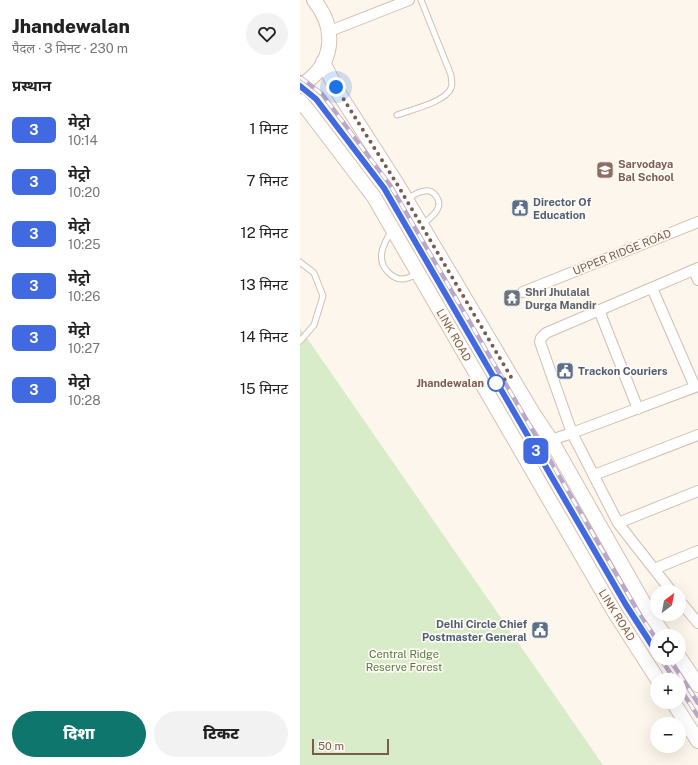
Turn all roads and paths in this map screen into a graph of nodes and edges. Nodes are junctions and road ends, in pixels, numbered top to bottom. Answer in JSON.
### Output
{"nodes":[{"id":1,"x":314,"y":0,"type":"edge"},
{"id":2,"x":409,"y":0,"type":"edge"},
{"id":3,"x":421,"y":0,"type":"edge"},
{"id":4,"x":330,"y":31,"type":"junction"},
{"id":5,"x":323,"y":62,"type":"junction"},
{"id":6,"x":300,"y":86,"type":"edge"},
{"id":7,"x":300,"y":101,"type":"edge"},
{"id":8,"x":397,"y":115,"type":"dead end"},
{"id":9,"x":406,"y":199,"type":"junction"},
{"id":10,"x":698,"y":222,"type":"edge"},
{"id":11,"x":422,"y":225,"type":"junction"},
{"id":12,"x":393,"y":230,"type":"junction"},
{"id":13,"x":300,"y":262,"type":"edge"},
{"id":14,"x":697,"y":273,"type":"edge"},
{"id":15,"x":418,"y":274,"type":"junction"},
{"id":16,"x":652,"y":288,"type":"junction"},
{"id":17,"x":523,"y":292,"type":"dead end"},
{"id":18,"x":599,"y":310,"type":"junction"},
{"id":19,"x":300,"y":341,"type":"edge"},
{"id":20,"x":697,"y":387,"type":"edge"},
{"id":21,"x":638,"y":409,"type":"junction"},
{"id":22,"x":572,"y":434,"type":"junction"},
{"id":23,"x":698,"y":435,"type":"edge"},
{"id":24,"x":551,"y":440,"type":"junction"},
{"id":25,"x":594,"y":475,"type":"junction"},
{"id":26,"x":698,"y":491,"type":"edge"},
{"id":27,"x":618,"y":523,"type":"junction"},
{"id":28,"x":698,"y":551,"type":"edge"},
{"id":29,"x":654,"y":569,"type":"junction"},
{"id":30,"x":667,"y":585,"type":"edge"},
{"id":31,"x":686,"y":608,"type":"edge"},
{"id":32,"x":698,"y":623,"type":"edge"},
{"id":33,"x":660,"y":629,"type":"edge"},
{"id":34,"x":684,"y":665,"type":"edge"},
{"id":35,"x":654,"y":673,"type":"edge"},
{"id":36,"x":698,"y":685,"type":"edge"},
{"id":37,"x":677,"y":709,"type":"edge"},
{"id":38,"x":698,"y":741,"type":"edge"}],
"edges":[{"from":1,"to":4,"type":"main road"},
{"from":2,"to":4,"type":"street"},
{"from":3,"to":8,"type":"lane"},
{"from":4,"to":5,"type":"main road"},
{"from":5,"to":6,"type":"main road"},
{"from":5,"to":9,"type":"main road"},
{"from":7,"to":12,"type":"main road","name":"LINK ROAD"},
{"from":9,"to":11,"type":"main road"},
{"from":9,"to":11,"type":"lane"},
{"from":10,"to":17,"type":"street","name":"UPPER RIDGE ROAD"},
{"from":11,"to":24,"type":"main road"},
{"from":12,"to":15,"type":"main road","name":"LINK ROAD"},
{"from":12,"to":15,"type":"lane"},
{"from":13,"to":19,"type":"lane"},
{"from":14,"to":16,"type":"street"},
{"from":15,"to":35,"type":"main road","name":"LINK ROAD"},
{"from":16,"to":18,"type":"street"},
{"from":16,"to":20,"type":"street"},
{"from":18,"to":21,"type":"street"},
{"from":18,"to":22,"type":"street"},
{"from":20,"to":21,"type":"street"},
{"from":21,"to":22,"type":"street"},
{"from":22,"to":24,"type":"street"},
{"from":22,"to":25,"type":"street"},
{"from":23,"to":25,"type":"street"},
{"from":24,"to":33,"type":"main road"},
{"from":25,"to":27,"type":"street"},
{"from":26,"to":27,"type":"street"},
{"from":27,"to":29,"type":"street"},
{"from":28,"to":29,"type":"street"},
{"from":29,"to":30,"type":"street"},
{"from":31,"to":32,"type":"street"},
{"from":34,"to":36,"type":"main road"},
{"from":37,"to":38,"type":"main road"}]}
